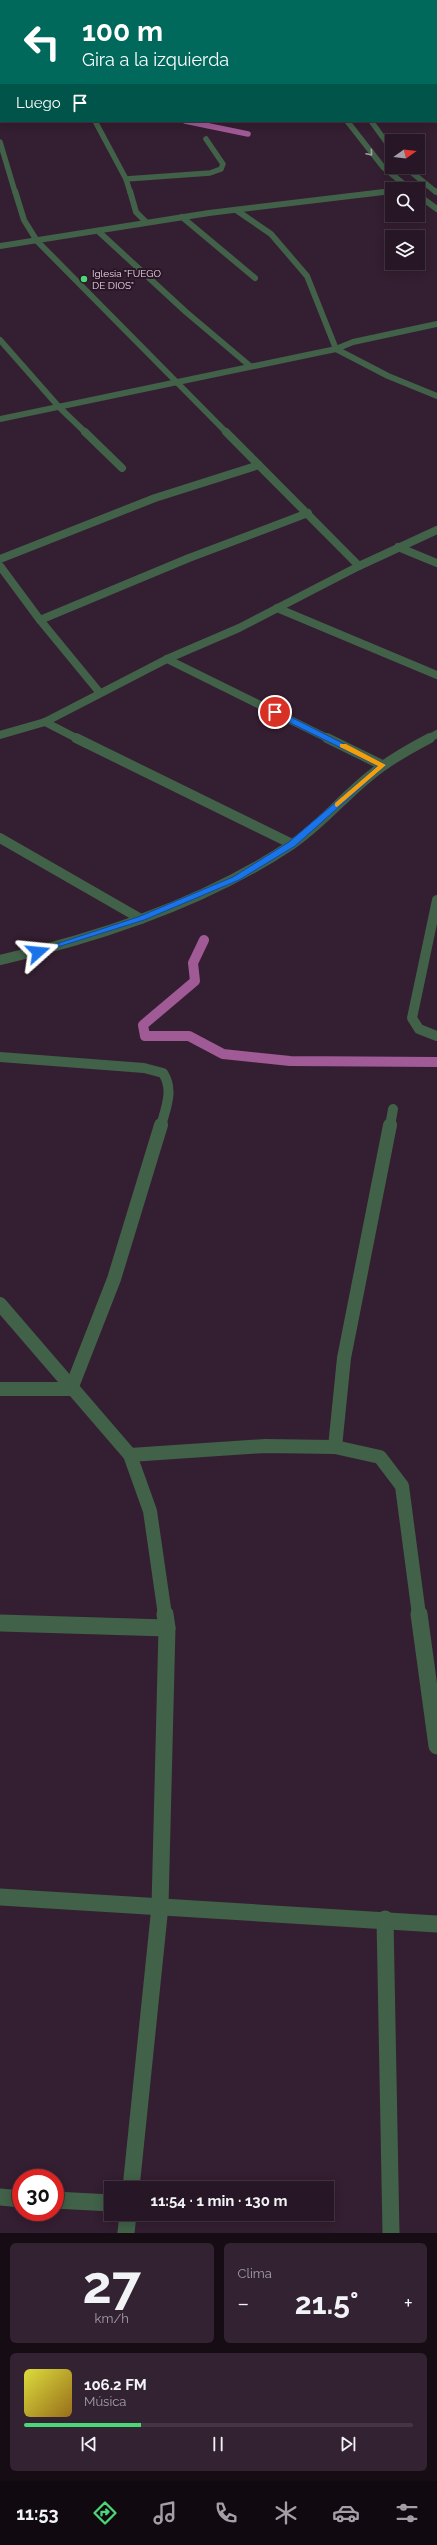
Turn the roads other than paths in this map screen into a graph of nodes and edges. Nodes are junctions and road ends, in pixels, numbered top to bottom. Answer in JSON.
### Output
{"nodes":[{"id":1,"x":96,"y":122,"type":"edge"},
{"id":2,"x":348,"y":122,"type":"edge"},
{"id":3,"x":372,"y":122,"type":"edge"},
{"id":4,"x":206,"y":139,"type":"dead end"},
{"id":5,"x":385,"y":140,"type":"edge"},
{"id":6,"x":0,"y":144,"type":"edge"},
{"id":7,"x":414,"y":174,"type":"edge"},
{"id":8,"x":126,"y":179,"type":"junction"},
{"id":9,"x":402,"y":182,"type":"edge"},
{"id":10,"x":385,"y":192,"type":"edge"},
{"id":11,"x":437,"y":192,"type":"edge"},
{"id":12,"x":425,"y":200,"type":"edge"},
{"id":13,"x":239,"y":209,"type":"junction"},
{"id":14,"x":437,"y":209,"type":"edge"},
{"id":15,"x":182,"y":217,"type":"junction"},
{"id":16,"x":146,"y":222,"type":"junction"},
{"id":17,"x":98,"y":231,"type":"junction"},
{"id":18,"x":37,"y":241,"type":"junction"},
{"id":19,"x":0,"y":246,"type":"edge"},
{"id":20,"x":255,"y":278,"type":"dead end"},
{"id":21,"x":437,"y":324,"type":"edge"},
{"id":22,"x":0,"y":340,"type":"edge"},
{"id":23,"x":336,"y":349,"type":"junction"},
{"id":24,"x":250,"y":366,"type":"junction"},
{"id":25,"x":178,"y":382,"type":"junction"},
{"id":26,"x":437,"y":396,"type":"edge"},
{"id":27,"x":60,"y":407,"type":"junction"},
{"id":28,"x":0,"y":420,"type":"edge"},
{"id":29,"x":259,"y":465,"type":"junction"},
{"id":30,"x":122,"y":468,"type":"dead end"},
{"id":31,"x":308,"y":513,"type":"junction"},
{"id":32,"x":437,"y":530,"type":"edge"},
{"id":33,"x":398,"y":547,"type":"junction"},
{"id":34,"x":0,"y":559,"type":"edge"},
{"id":35,"x":437,"y":563,"type":"edge"},
{"id":36,"x":0,"y":566,"type":"edge"},
{"id":37,"x":359,"y":566,"type":"junction"},
{"id":38,"x":277,"y":608,"type":"junction"},
{"id":39,"x":40,"y":620,"type":"junction"},
{"id":40,"x":167,"y":659,"type":"junction"},
{"id":41,"x":437,"y":675,"type":"edge"},
{"id":42,"x":100,"y":693,"type":"junction"},
{"id":43,"x":45,"y":722,"type":"junction"},
{"id":44,"x":437,"y":734,"type":"edge"},
{"id":45,"x":0,"y":735,"type":"edge"},
{"id":46,"x":382,"y":765,"type":"junction"},
{"id":47,"x":0,"y":838,"type":"edge"},
{"id":48,"x":292,"y":844,"type":"junction"},
{"id":49,"x":437,"y":900,"type":"edge"},
{"id":50,"x":141,"y":919,"type":"junction"},
{"id":51,"x":0,"y":960,"type":"edge"},
{"id":52,"x":437,"y":1036,"type":"edge"},
{"id":53,"x":0,"y":1057,"type":"edge"},
{"id":54,"x":393,"y":1109,"type":"dead end"},
{"id":55,"x":0,"y":1304,"type":"edge"},
{"id":56,"x":0,"y":1389,"type":"edge"},
{"id":57,"x":71,"y":1390,"type":"junction"},
{"id":58,"x":335,"y":1447,"type":"junction"},
{"id":59,"x":130,"y":1455,"type":"junction"},
{"id":60,"x":0,"y":1623,"type":"edge"},
{"id":61,"x":167,"y":1628,"type":"junction"},
{"id":62,"x":437,"y":1746,"type":"edge"},
{"id":63,"x":0,"y":1897,"type":"edge"},
{"id":64,"x":160,"y":1906,"type":"junction"},
{"id":65,"x":385,"y":1919,"type":"junction"},
{"id":66,"x":437,"y":1924,"type":"edge"},
{"id":67,"x":131,"y":2181,"type":"edge"},
{"id":68,"x":0,"y":2197,"type":"edge"},
{"id":69,"x":12,"y":2198,"type":"edge"},
{"id":70,"x":64,"y":2200,"type":"edge"},
{"id":71,"x":104,"y":2203,"type":"edge"},
{"id":72,"x":127,"y":2221,"type":"edge"},
{"id":73,"x":126,"y":2233,"type":"edge"},
{"id":74,"x":391,"y":2233,"type":"edge"}],
"edges":[{"from":1,"to":8,"type":"street"},
{"from":2,"to":9,"type":"street","one_way":true},
{"from":3,"to":5,"type":"street"},
{"from":4,"to":8,"type":"street"},
{"from":6,"to":18,"type":"street"},
{"from":7,"to":11,"type":"street"},
{"from":8,"to":16,"type":"street"},
{"from":10,"to":13,"type":"street"},
{"from":12,"to":14,"type":"street"},
{"from":13,"to":15,"type":"street"},
{"from":13,"to":23,"type":"street"},
{"from":15,"to":16,"type":"street"},
{"from":15,"to":20,"type":"street"},
{"from":16,"to":17,"type":"street"},
{"from":17,"to":18,"type":"street"},
{"from":17,"to":24,"type":"street"},
{"from":18,"to":19,"type":"street"},
{"from":18,"to":25,"type":"street"},
{"from":21,"to":23,"type":"street"},
{"from":22,"to":27,"type":"street"},
{"from":23,"to":24,"type":"street"},
{"from":23,"to":26,"type":"street"},
{"from":24,"to":25,"type":"street"},
{"from":25,"to":27,"type":"street"},
{"from":25,"to":29,"type":"street"},
{"from":27,"to":28,"type":"street"},
{"from":27,"to":30,"type":"street"},
{"from":29,"to":31,"type":"street"},
{"from":29,"to":34,"type":"street"},
{"from":31,"to":37,"type":"street"},
{"from":31,"to":39,"type":"street"},
{"from":32,"to":33,"type":"street"},
{"from":33,"to":35,"type":"street"},
{"from":33,"to":37,"type":"street"},
{"from":36,"to":39,"type":"street"},
{"from":37,"to":38,"type":"street"},
{"from":38,"to":40,"type":"street"},
{"from":38,"to":41,"type":"street"},
{"from":39,"to":42,"type":"street"},
{"from":40,"to":42,"type":"street"},
{"from":40,"to":46,"type":"street"},
{"from":42,"to":43,"type":"street"},
{"from":43,"to":45,"type":"street"},
{"from":43,"to":48,"type":"street"},
{"from":44,"to":46,"type":"street"},
{"from":46,"to":48,"type":"street"},
{"from":47,"to":50,"type":"street"},
{"from":48,"to":50,"type":"street"},
{"from":49,"to":52,"type":"street"},
{"from":50,"to":51,"type":"street"},
{"from":53,"to":57,"type":"street"},
{"from":54,"to":58,"type":"street"},
{"from":55,"to":57,"type":"street"},
{"from":56,"to":57,"type":"street"},
{"from":57,"to":59,"type":"street"},
{"from":58,"to":59,"type":"street"},
{"from":58,"to":62,"type":"street"},
{"from":59,"to":61,"type":"street"},
{"from":60,"to":61,"type":"street"},
{"from":61,"to":64,"type":"street"},
{"from":63,"to":64,"type":"street"},
{"from":64,"to":65,"type":"street"},
{"from":64,"to":67,"type":"street"},
{"from":65,"to":66,"type":"street"},
{"from":65,"to":74,"type":"street"},
{"from":68,"to":69,"type":"street"},
{"from":70,"to":71,"type":"street"},
{"from":72,"to":73,"type":"street"}]}
